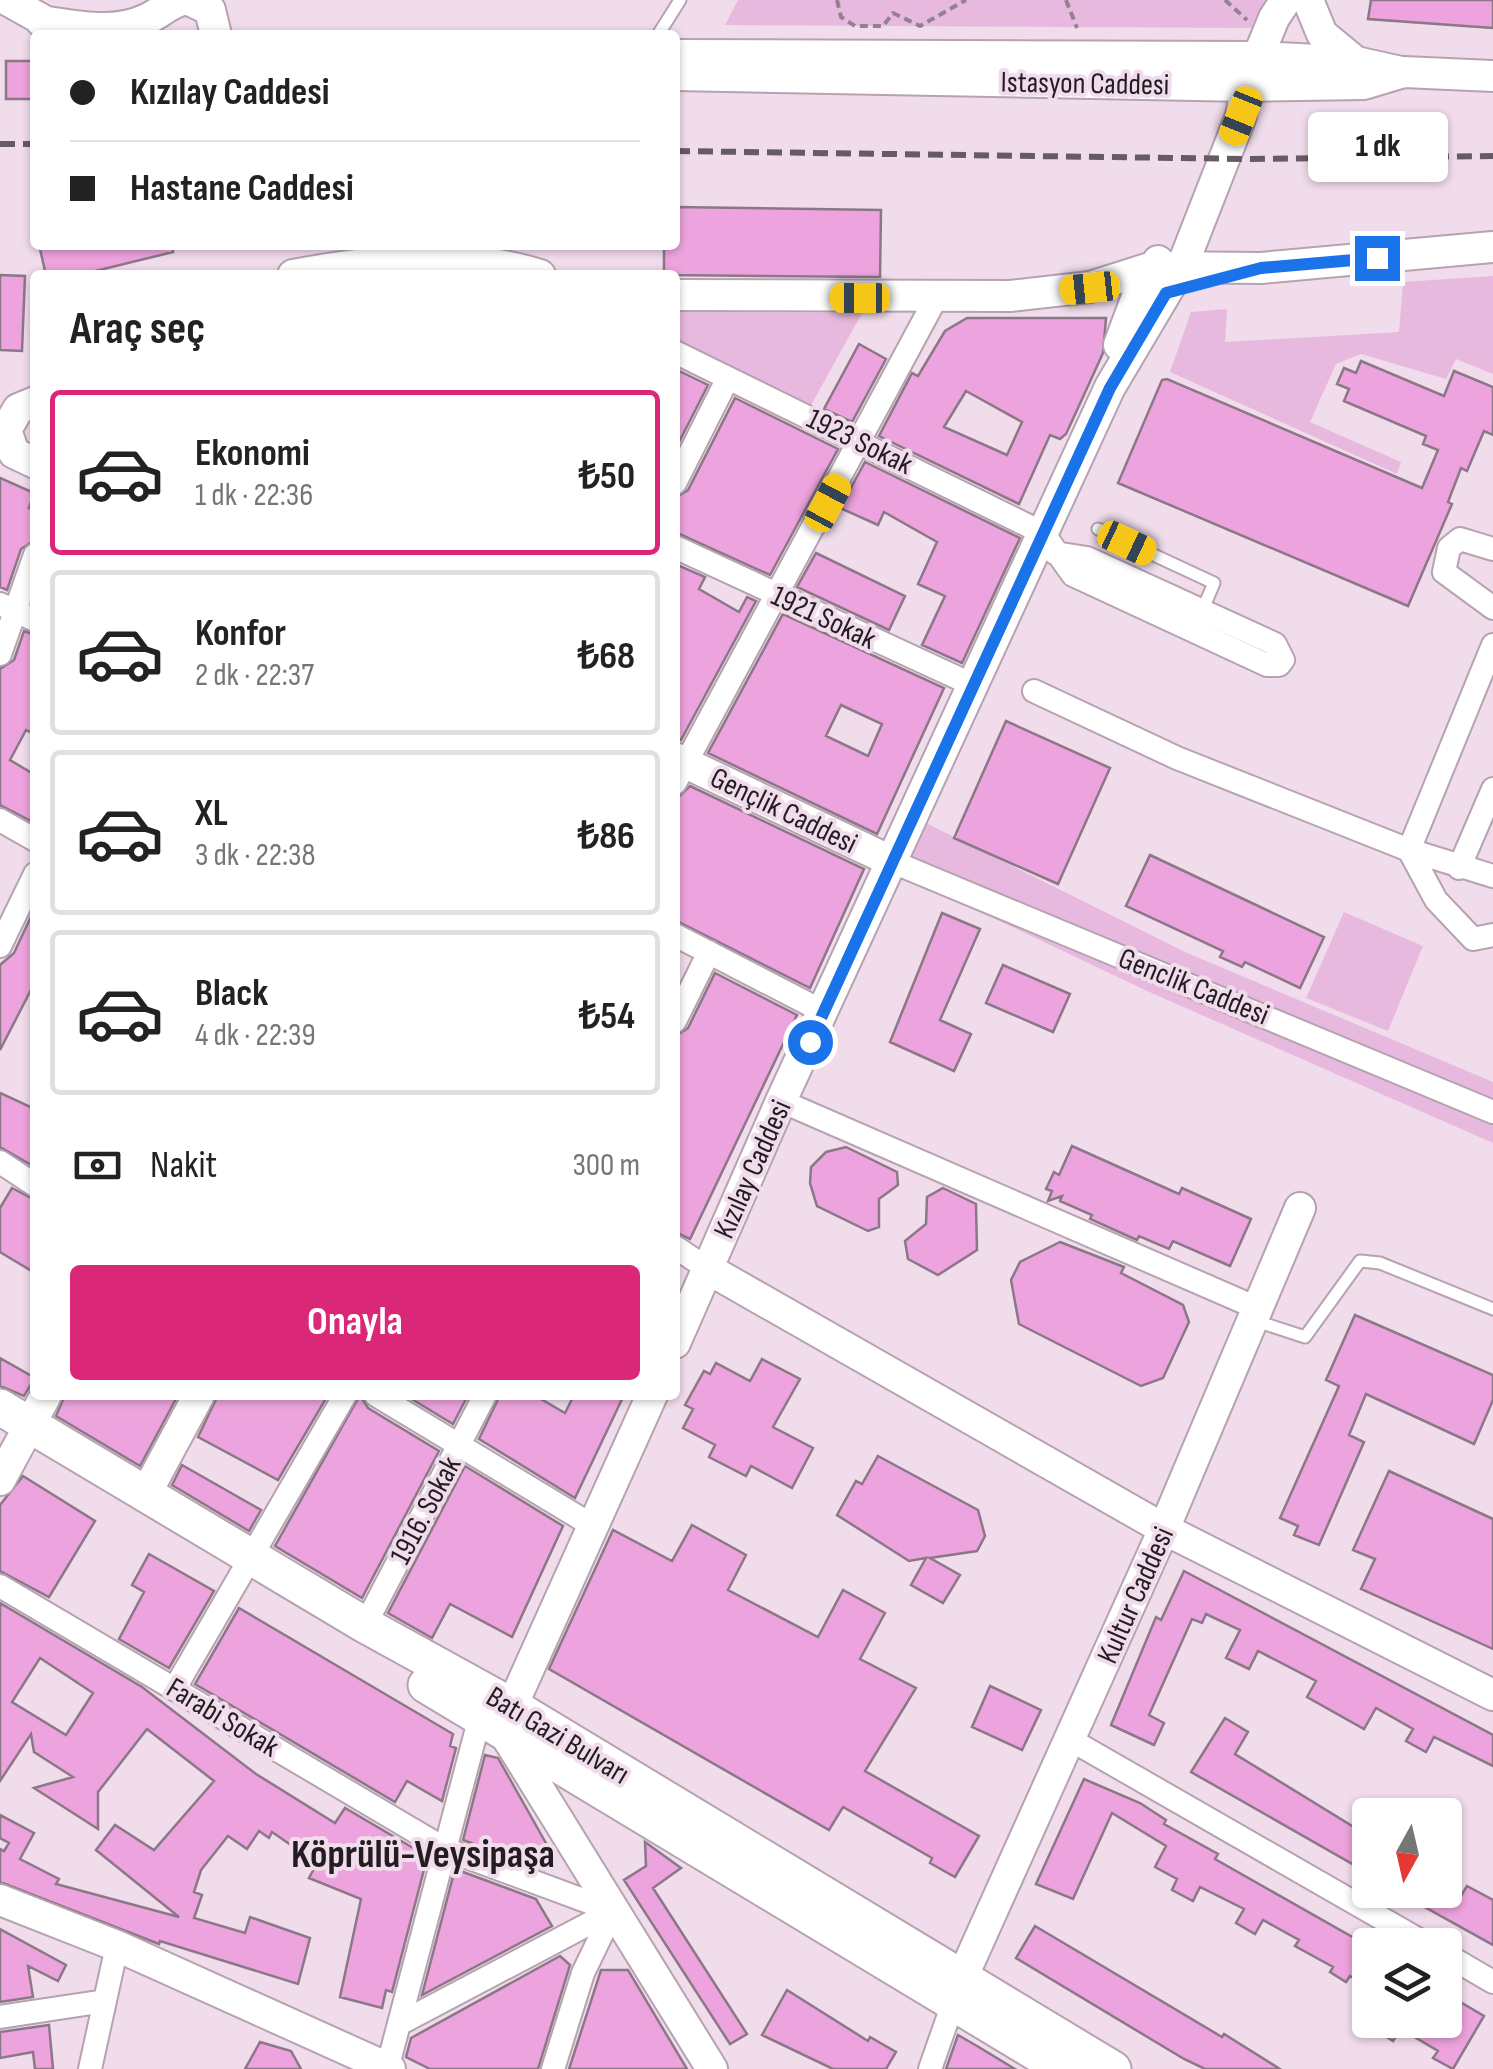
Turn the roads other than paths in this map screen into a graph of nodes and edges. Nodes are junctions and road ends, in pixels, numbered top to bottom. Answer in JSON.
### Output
{"nodes":[{"id":1,"x":7,"y":0,"type":"edge"},
{"id":2,"x":680,"y":0,"type":"edge"},
{"id":3,"x":1286,"y":0,"type":"edge"},
{"id":4,"x":1305,"y":0,"type":"edge"},
{"id":5,"x":195,"y":14,"type":"edge"},
{"id":6,"x":41,"y":21,"type":"junction"},
{"id":7,"x":62,"y":30,"type":"edge"},
{"id":8,"x":661,"y":30,"type":"edge"},
{"id":9,"x":680,"y":55,"type":"edge"},
{"id":10,"x":1356,"y":62,"type":"junction"},
{"id":11,"x":1404,"y":72,"type":"junction"},
{"id":12,"x":680,"y":76,"type":"edge"},
{"id":13,"x":1493,"y":76,"type":"edge"},
{"id":14,"x":1258,"y":81,"type":"junction"},
{"id":15,"x":1201,"y":217,"type":"junction"},
{"id":16,"x":1493,"y":247,"type":"edge"},
{"id":17,"x":1261,"y":268,"type":"junction"},
{"id":18,"x":337,"y":270,"type":"edge"},
{"id":19,"x":515,"y":270,"type":"edge"},
{"id":20,"x":1160,"y":279,"type":"junction"},
{"id":21,"x":680,"y":296,"type":"edge"},
{"id":22,"x":936,"y":298,"type":"junction"},
{"id":23,"x":680,"y":354,"type":"edge"},
{"id":24,"x":728,"y":378,"type":"junction"},
{"id":25,"x":21,"y":403,"type":"edge"},
{"id":26,"x":860,"y":440,"type":"junction"},
{"id":27,"x":24,"y":458,"type":"edge"},
{"id":28,"x":680,"y":472,"type":"edge"},
{"id":29,"x":1098,"y":530,"type":"dead end"},
{"id":30,"x":1049,"y":543,"type":"junction"},
{"id":31,"x":680,"y":549,"type":"edge"},
{"id":32,"x":1493,"y":549,"type":"edge"},
{"id":33,"x":30,"y":571,"type":"edge"},
{"id":34,"x":779,"y":596,"type":"junction"},
{"id":35,"x":1493,"y":608,"type":"edge"},
{"id":36,"x":1202,"y":611,"type":"junction"},
{"id":37,"x":17,"y":612,"type":"edge"},
{"id":38,"x":1493,"y":644,"type":"edge"},
{"id":39,"x":0,"y":654,"type":"edge"},
{"id":40,"x":973,"y":685,"type":"junction"},
{"id":41,"x":1034,"y":691,"type":"dead end"},
{"id":42,"x":680,"y":766,"type":"edge"},
{"id":43,"x":680,"y":768,"type":"edge"},
{"id":44,"x":1493,"y":789,"type":"edge"},
{"id":45,"x":0,"y":820,"type":"edge"},
{"id":46,"x":30,"y":837,"type":"edge"},
{"id":47,"x":1409,"y":850,"type":"junction"},
{"id":48,"x":893,"y":862,"type":"junction"},
{"id":49,"x":1459,"y":868,"type":"junction"},
{"id":50,"x":1493,"y":876,"type":"edge"},
{"id":51,"x":30,"y":884,"type":"edge"},
{"id":52,"x":1493,"y":935,"type":"edge"},
{"id":53,"x":680,"y":938,"type":"edge"},
{"id":54,"x":0,"y":946,"type":"edge"},
{"id":55,"x":709,"y":952,"type":"junction"},
{"id":56,"x":680,"y":1011,"type":"edge"},
{"id":57,"x":824,"y":1012,"type":"junction"},
{"id":58,"x":781,"y":1100,"type":"junction"},
{"id":59,"x":1493,"y":1112,"type":"edge"},
{"id":60,"x":0,"y":1162,"type":"edge"},
{"id":61,"x":30,"y":1182,"type":"edge"},
{"id":62,"x":1300,"y":1208,"type":"dead end"},
{"id":63,"x":680,"y":1250,"type":"edge"},
{"id":64,"x":708,"y":1268,"type":"junction"},
{"id":65,"x":1493,"y":1309,"type":"edge"},
{"id":66,"x":1254,"y":1314,"type":"junction"},
{"id":67,"x":680,"y":1332,"type":"edge"},
{"id":68,"x":197,"y":1400,"type":"edge"},
{"id":69,"x":341,"y":1400,"type":"edge"},
{"id":70,"x":384,"y":1400,"type":"edge"},
{"id":71,"x":482,"y":1400,"type":"edge"},
{"id":72,"x":650,"y":1400,"type":"edge"},
{"id":73,"x":19,"y":1420,"type":"edge"},
{"id":74,"x":459,"y":1446,"type":"junction"},
{"id":75,"x":0,"y":1480,"type":"edge"},
{"id":76,"x":144,"y":1495,"type":"junction"},
{"id":77,"x":593,"y":1526,"type":"junction"},
{"id":78,"x":1164,"y":1529,"type":"junction"},
{"id":79,"x":247,"y":1566,"type":"junction"},
{"id":80,"x":0,"y":1586,"type":"edge"},
{"id":81,"x":365,"y":1625,"type":"junction"},
{"id":82,"x":175,"y":1688,"type":"junction"},
{"id":83,"x":1493,"y":1695,"type":"edge"},
{"id":84,"x":498,"y":1718,"type":"junction"},
{"id":85,"x":1071,"y":1740,"type":"junction"},
{"id":86,"x":445,"y":1849,"type":"junction"},
{"id":87,"x":0,"y":1900,"type":"edge"},
{"id":88,"x":613,"y":1911,"type":"junction"},
{"id":89,"x":1398,"y":1928,"type":"edge"},
{"id":90,"x":116,"y":1946,"type":"junction"},
{"id":91,"x":1462,"y":1964,"type":"edge"},
{"id":92,"x":1493,"y":1982,"type":"edge"},
{"id":93,"x":957,"y":1990,"type":"junction"},
{"id":94,"x":105,"y":2001,"type":"junction"},
{"id":95,"x":0,"y":2018,"type":"edge"},
{"id":96,"x":398,"y":2024,"type":"junction"},
{"id":97,"x":710,"y":2066,"type":"edge"},
{"id":98,"x":389,"y":2068,"type":"edge"},
{"id":99,"x":90,"y":2069,"type":"edge"},
{"id":100,"x":553,"y":2069,"type":"edge"},
{"id":101,"x":930,"y":2069,"type":"edge"},
{"id":102,"x":1063,"y":2069,"type":"edge"},
{"id":103,"x":1113,"y":2069,"type":"edge"}],
"edges":[{"from":1,"to":6,"type":"street"},
{"from":2,"to":8,"type":"lane"},
{"from":3,"to":14,"type":"street"},
{"from":4,"to":10,"type":"street"},
{"from":4,"to":14,"type":"street"},
{"from":5,"to":6,"type":"street"},
{"from":6,"to":7,"type":"street"},
{"from":9,"to":14,"type":"street"},
{"from":10,"to":11,"type":"street"},
{"from":10,"to":14,"type":"street"},
{"from":11,"to":13,"type":"street","name":"Istasyon Caddesi"},
{"from":11,"to":14,"type":"street","name":"Istasyon Caddesi"},
{"from":12,"to":14,"type":"street","name":"Istasyon Caddesi"},
{"from":14,"to":15,"type":"street","name":"Kızılay Caddesi"},
{"from":15,"to":17,"type":"street"},
{"from":15,"to":20,"type":"street","name":"Kızılay Caddesi"},
{"from":16,"to":17,"type":"street"},
{"from":17,"to":20,"type":"street"},
{"from":18,"to":19,"type":"street"},
{"from":20,"to":22,"type":"street"},
{"from":20,"to":30,"type":"street","name":"Kızılay Caddesi"},
{"from":21,"to":22,"type":"street"},
{"from":22,"to":26,"type":"street"},
{"from":23,"to":24,"type":"street","name":"1923 Sokak"},
{"from":24,"to":26,"type":"street","name":"1923 Sokak"},
{"from":24,"to":28,"type":"street"},
{"from":25,"to":27,"type":"street"},
{"from":26,"to":30,"type":"street","name":"1923 Sokak"},
{"from":26,"to":34,"type":"street"},
{"from":29,"to":36,"type":"lane"},
{"from":30,"to":36,"type":"street"},
{"from":30,"to":36,"type":"street"},
{"from":30,"to":40,"type":"street","name":"Kızılay Caddesi"},
{"from":31,"to":34,"type":"street","name":"1921 Sokak"},
{"from":32,"to":35,"type":"street"},
{"from":33,"to":37,"type":"street"},
{"from":34,"to":40,"type":"street","name":"1921 Sokak"},
{"from":34,"to":42,"type":"street"},
{"from":37,"to":39,"type":"street"},
{"from":38,"to":47,"type":"street"},
{"from":40,"to":48,"type":"street","name":"Kızılay Caddesi"},
{"from":41,"to":47,"type":"street"},
{"from":43,"to":48,"type":"street","name":"Gençlik Caddesi"},
{"from":44,"to":49,"type":"street"},
{"from":45,"to":46,"type":"street"},
{"from":47,"to":49,"type":"street"},
{"from":47,"to":52,"type":"street"},
{"from":48,"to":57,"type":"street","name":"Kızılay Caddesi"},
{"from":48,"to":59,"type":"street","name":"Genclik Caddesi"},
{"from":49,"to":50,"type":"street"},
{"from":51,"to":54,"type":"street"},
{"from":53,"to":55,"type":"street"},
{"from":55,"to":56,"type":"street"},
{"from":55,"to":57,"type":"street"},
{"from":57,"to":58,"type":"street","name":"Kızılay Caddesi"},
{"from":58,"to":64,"type":"street","name":"Kızılay Caddesi"},
{"from":58,"to":66,"type":"street"},
{"from":60,"to":61,"type":"street"},
{"from":62,"to":66,"type":"street","name":"Kultur Caddesi"},
{"from":63,"to":64,"type":"street"},
{"from":64,"to":67,"type":"street","name":"Kızılay Caddesi"},
{"from":64,"to":78,"type":"street"},
{"from":65,"to":66,"type":"lane"},
{"from":66,"to":78,"type":"street","name":"Kultur Caddesi"},
{"from":68,"to":76,"type":"street"},
{"from":69,"to":79,"type":"street"},
{"from":70,"to":74,"type":"street"},
{"from":71,"to":74,"type":"street","name":"1916. Sokak"},
{"from":72,"to":77,"type":"street"},
{"from":73,"to":75,"type":"street"},
{"from":73,"to":76,"type":"main road","name":"Batı Gazi Bulvarı"},
{"from":73,"to":79,"type":"main road","name":"Batı Gazi Bulvarı"},
{"from":74,"to":77,"type":"street"},
{"from":74,"to":81,"type":"street","name":"1916. Sokak"},
{"from":76,"to":79,"type":"main road","name":"Batı Gazi Bulvarı"},
{"from":77,"to":84,"type":"street"},
{"from":78,"to":83,"type":"street"},
{"from":78,"to":85,"type":"street","name":"Kultur Caddesi"},
{"from":79,"to":81,"type":"main road","name":"Batı Gazi Bulvarı"},
{"from":79,"to":82,"type":"street"},
{"from":79,"to":84,"type":"main road","name":"Batı Gazi Bulvarı"},
{"from":80,"to":82,"type":"street","name":"Farabi Sokak"},
{"from":81,"to":84,"type":"main road","name":"Batı Gazi Bulvarı"},
{"from":82,"to":86,"type":"street","name":"Farabi Sokak"},
{"from":84,"to":86,"type":"street"},
{"from":84,"to":88,"type":"street"},
{"from":84,"to":93,"type":"main road","name":"Batı Gazi Bulvarı"},
{"from":85,"to":89,"type":"street"},
{"from":85,"to":93,"type":"street","name":"Kultur Caddesi"},
{"from":86,"to":88,"type":"street","name":"Farabi Sokak"},
{"from":86,"to":96,"type":"street"},
{"from":87,"to":90,"type":"street"},
{"from":88,"to":96,"type":"street"},
{"from":88,"to":97,"type":"street"},
{"from":88,"to":100,"type":"street"},
{"from":90,"to":94,"type":"street"},
{"from":90,"to":98,"type":"street"},
{"from":91,"to":92,"type":"street"},
{"from":93,"to":101,"type":"street"},
{"from":93,"to":102,"type":"main road","name":"Batı Gazi Bulvarı"},
{"from":93,"to":103,"type":"main road","name":"Batı Gazi Bulvarı"},
{"from":94,"to":95,"type":"street"},
{"from":94,"to":99,"type":"street"},
{"from":96,"to":98,"type":"street"}]}
